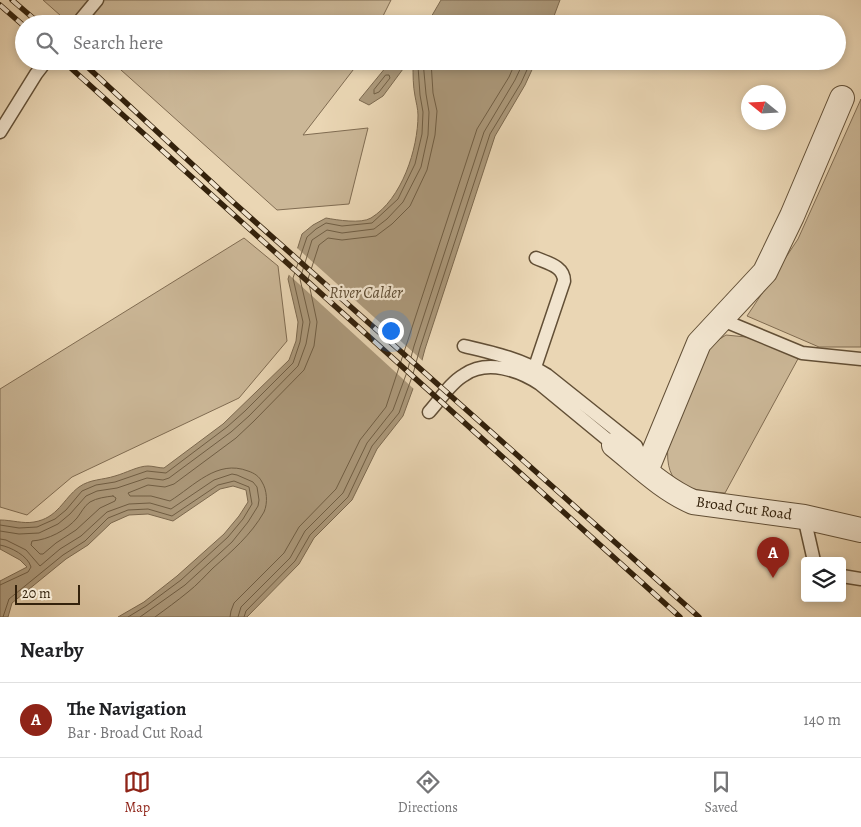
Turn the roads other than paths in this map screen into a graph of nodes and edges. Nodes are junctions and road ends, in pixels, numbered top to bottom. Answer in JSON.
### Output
{"nodes":[{"id":1,"x":97,"y":0,"type":"edge"},
{"id":2,"x":84,"y":15,"type":"edge"},
{"id":3,"x":39,"y":70,"type":"edge"},
{"id":4,"x":842,"y":98,"type":"dead end"},
{"id":5,"x":1,"y":130,"type":"edge"},
{"id":6,"x":536,"y":258,"type":"dead end"},
{"id":7,"x":720,"y":319,"type":"junction"},
{"id":8,"x":464,"y":346,"type":"dead end"},
{"id":9,"x":861,"y":359,"type":"edge"},
{"id":10,"x":534,"y":367,"type":"junction"},
{"id":11,"x":429,"y":412,"type":"dead end"},
{"id":12,"x":614,"y":445,"type":"joint"},
{"id":13,"x":646,"y":471,"type":"junction"},
{"id":14,"x":804,"y":517,"type":"junction"},
{"id":15,"x":861,"y":530,"type":"edge"},
{"id":16,"x":813,"y":557,"type":"edge"},
{"id":17,"x":846,"y":577,"type":"edge"},
{"id":18,"x":861,"y":579,"type":"edge"}],
"edges":[{"from":1,"to":2,"type":"lane"},
{"from":3,"to":5,"type":"lane"},
{"from":4,"to":7,"type":"street"},
{"from":6,"to":10,"type":"lane"},
{"from":7,"to":9,"type":"lane"},
{"from":7,"to":13,"type":"street"},
{"from":8,"to":10,"type":"lane"},
{"from":10,"to":13,"type":"lane"},
{"from":11,"to":12,"type":"lane"},
{"from":12,"to":13,"type":"street","name":"Broad Cut Road"},
{"from":13,"to":14,"type":"street","name":"Broad Cut Road"},
{"from":14,"to":15,"type":"street","name":"Broad Cut Road"},
{"from":14,"to":16,"type":"lane"},
{"from":17,"to":18,"type":"lane"}]}
